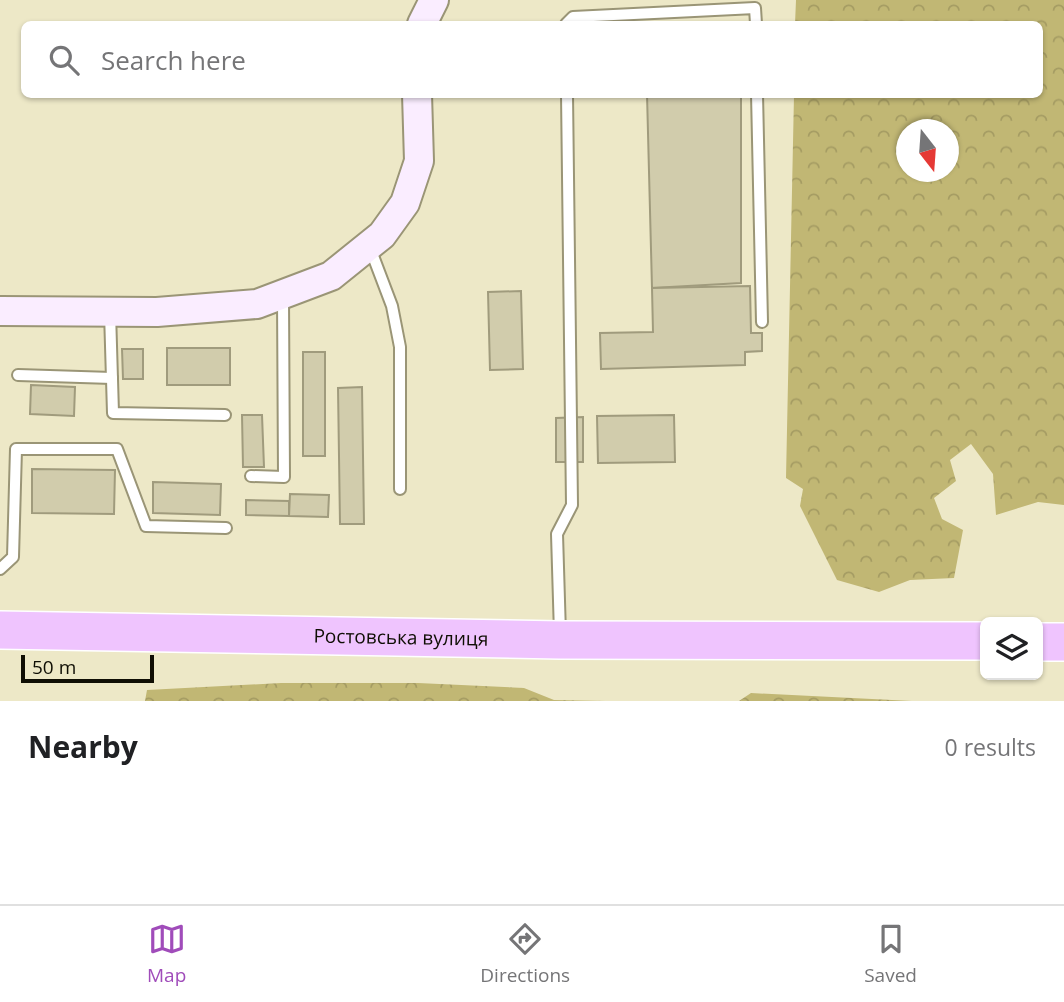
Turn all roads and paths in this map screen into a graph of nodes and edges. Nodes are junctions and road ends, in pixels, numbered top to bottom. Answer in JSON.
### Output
{"nodes":[{"id":1,"x":434,"y":0,"type":"edge"},
{"id":2,"x":424,"y":21,"type":"edge"},
{"id":3,"x":569,"y":21,"type":"edge"},
{"id":4,"x":756,"y":21,"type":"edge"},
{"id":5,"x":416,"y":98,"type":"edge"},
{"id":6,"x":567,"y":98,"type":"edge"},
{"id":7,"x":757,"y":98,"type":"edge"},
{"id":8,"x":369,"y":246,"type":"junction"},
{"id":9,"x":283,"y":295,"type":"junction"},
{"id":10,"x":0,"y":311,"type":"edge"},
{"id":11,"x":110,"y":312,"type":"junction"},
{"id":12,"x":762,"y":322,"type":"dead end"},
{"id":13,"x":18,"y":375,"type":"dead end"},
{"id":14,"x":112,"y":378,"type":"junction"},
{"id":15,"x":225,"y":415,"type":"dead end"},
{"id":16,"x":251,"y":476,"type":"dead end"},
{"id":17,"x":400,"y":489,"type":"dead end"},
{"id":18,"x":226,"y":528,"type":"dead end"},
{"id":19,"x":0,"y":569,"type":"edge"},
{"id":20,"x":0,"y":630,"type":"edge"},
{"id":21,"x":560,"y":640,"type":"junction"},
{"id":22,"x":980,"y":641,"type":"edge"},
{"id":23,"x":1043,"y":642,"type":"edge"},
{"id":24,"x":1064,"y":642,"type":"edge"}],
"edges":[{"from":1,"to":2,"type":"main road"},
{"from":3,"to":4,"type":"lane"},
{"from":5,"to":8,"type":"main road"},
{"from":6,"to":21,"type":"lane"},
{"from":7,"to":12,"type":"lane"},
{"from":8,"to":9,"type":"main road"},
{"from":8,"to":17,"type":"lane"},
{"from":9,"to":11,"type":"main road"},
{"from":9,"to":16,"type":"lane"},
{"from":10,"to":11,"type":"main road"},
{"from":11,"to":14,"type":"lane"},
{"from":13,"to":14,"type":"lane"},
{"from":14,"to":15,"type":"lane"},
{"from":18,"to":19,"type":"lane"},
{"from":20,"to":21,"type":"highway","name":"Ростовська вулиця"},
{"from":21,"to":22,"type":"highway","name":"Ростовська вулиця"},
{"from":23,"to":24,"type":"highway"}]}
